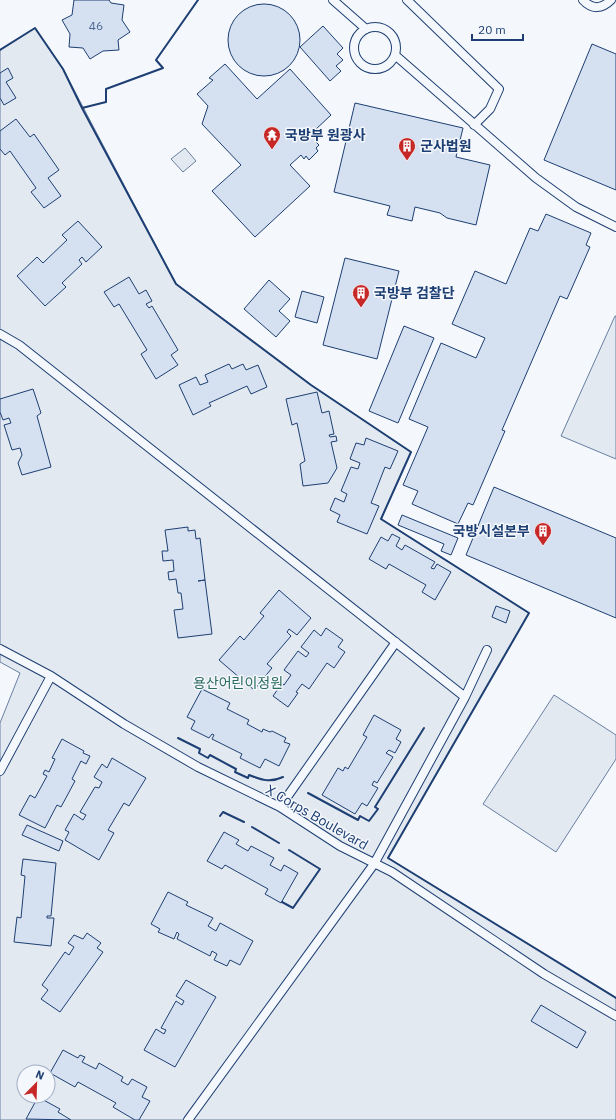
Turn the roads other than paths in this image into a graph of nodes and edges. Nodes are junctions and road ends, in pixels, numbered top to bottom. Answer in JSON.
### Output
{"nodes":[{"id":1,"x":333,"y":0,"type":"edge"},
{"id":2,"x":407,"y":0,"type":"edge"},
{"id":3,"x":584,"y":0,"type":"edge"},
{"id":4,"x":611,"y":0,"type":"edge"},
{"id":5,"x":366,"y":29,"type":"junction"},
{"id":6,"x":395,"y":55,"type":"junction"},
{"id":7,"x":474,"y":125,"type":"junction"},
{"id":8,"x":616,"y":227,"type":"edge"},
{"id":9,"x":0,"y":334,"type":"edge"},
{"id":10,"x":396,"y":642,"type":"junction"},
{"id":11,"x":0,"y":649,"type":"edge"},
{"id":12,"x":488,"y":650,"type":"dead end"},
{"id":13,"x":51,"y":676,"type":"junction"},
{"id":14,"x":465,"y":697,"type":"junction"},
{"id":15,"x":0,"y":771,"type":"edge"},
{"id":16,"x":280,"y":807,"type":"junction"},
{"id":17,"x":374,"y":864,"type":"junction"},
{"id":18,"x":616,"y":1016,"type":"edge"},
{"id":19,"x":188,"y":1120,"type":"edge"}],
"edges":[{"from":1,"to":5,"type":"lane"},
{"from":2,"to":7,"type":"lane"},
{"from":3,"to":4,"type":"lane"},
{"from":5,"to":6,"type":"lane"},
{"from":5,"to":6,"type":"lane"},
{"from":6,"to":7,"type":"lane"},
{"from":7,"to":8,"type":"lane"},
{"from":9,"to":10,"type":"lane"},
{"from":10,"to":14,"type":"lane"},
{"from":10,"to":16,"type":"lane"},
{"from":11,"to":13,"type":"lane","name":"X Corps Boulevard"},
{"from":12,"to":14,"type":"lane"},
{"from":13,"to":15,"type":"lane"},
{"from":13,"to":16,"type":"lane","name":"X Corps Boulevard"},
{"from":14,"to":17,"type":"lane"},
{"from":16,"to":17,"type":"lane","name":"X Corps Boulevard"},
{"from":17,"to":18,"type":"lane","name":"X Corps Boulevard"},
{"from":17,"to":19,"type":"lane"}]}
